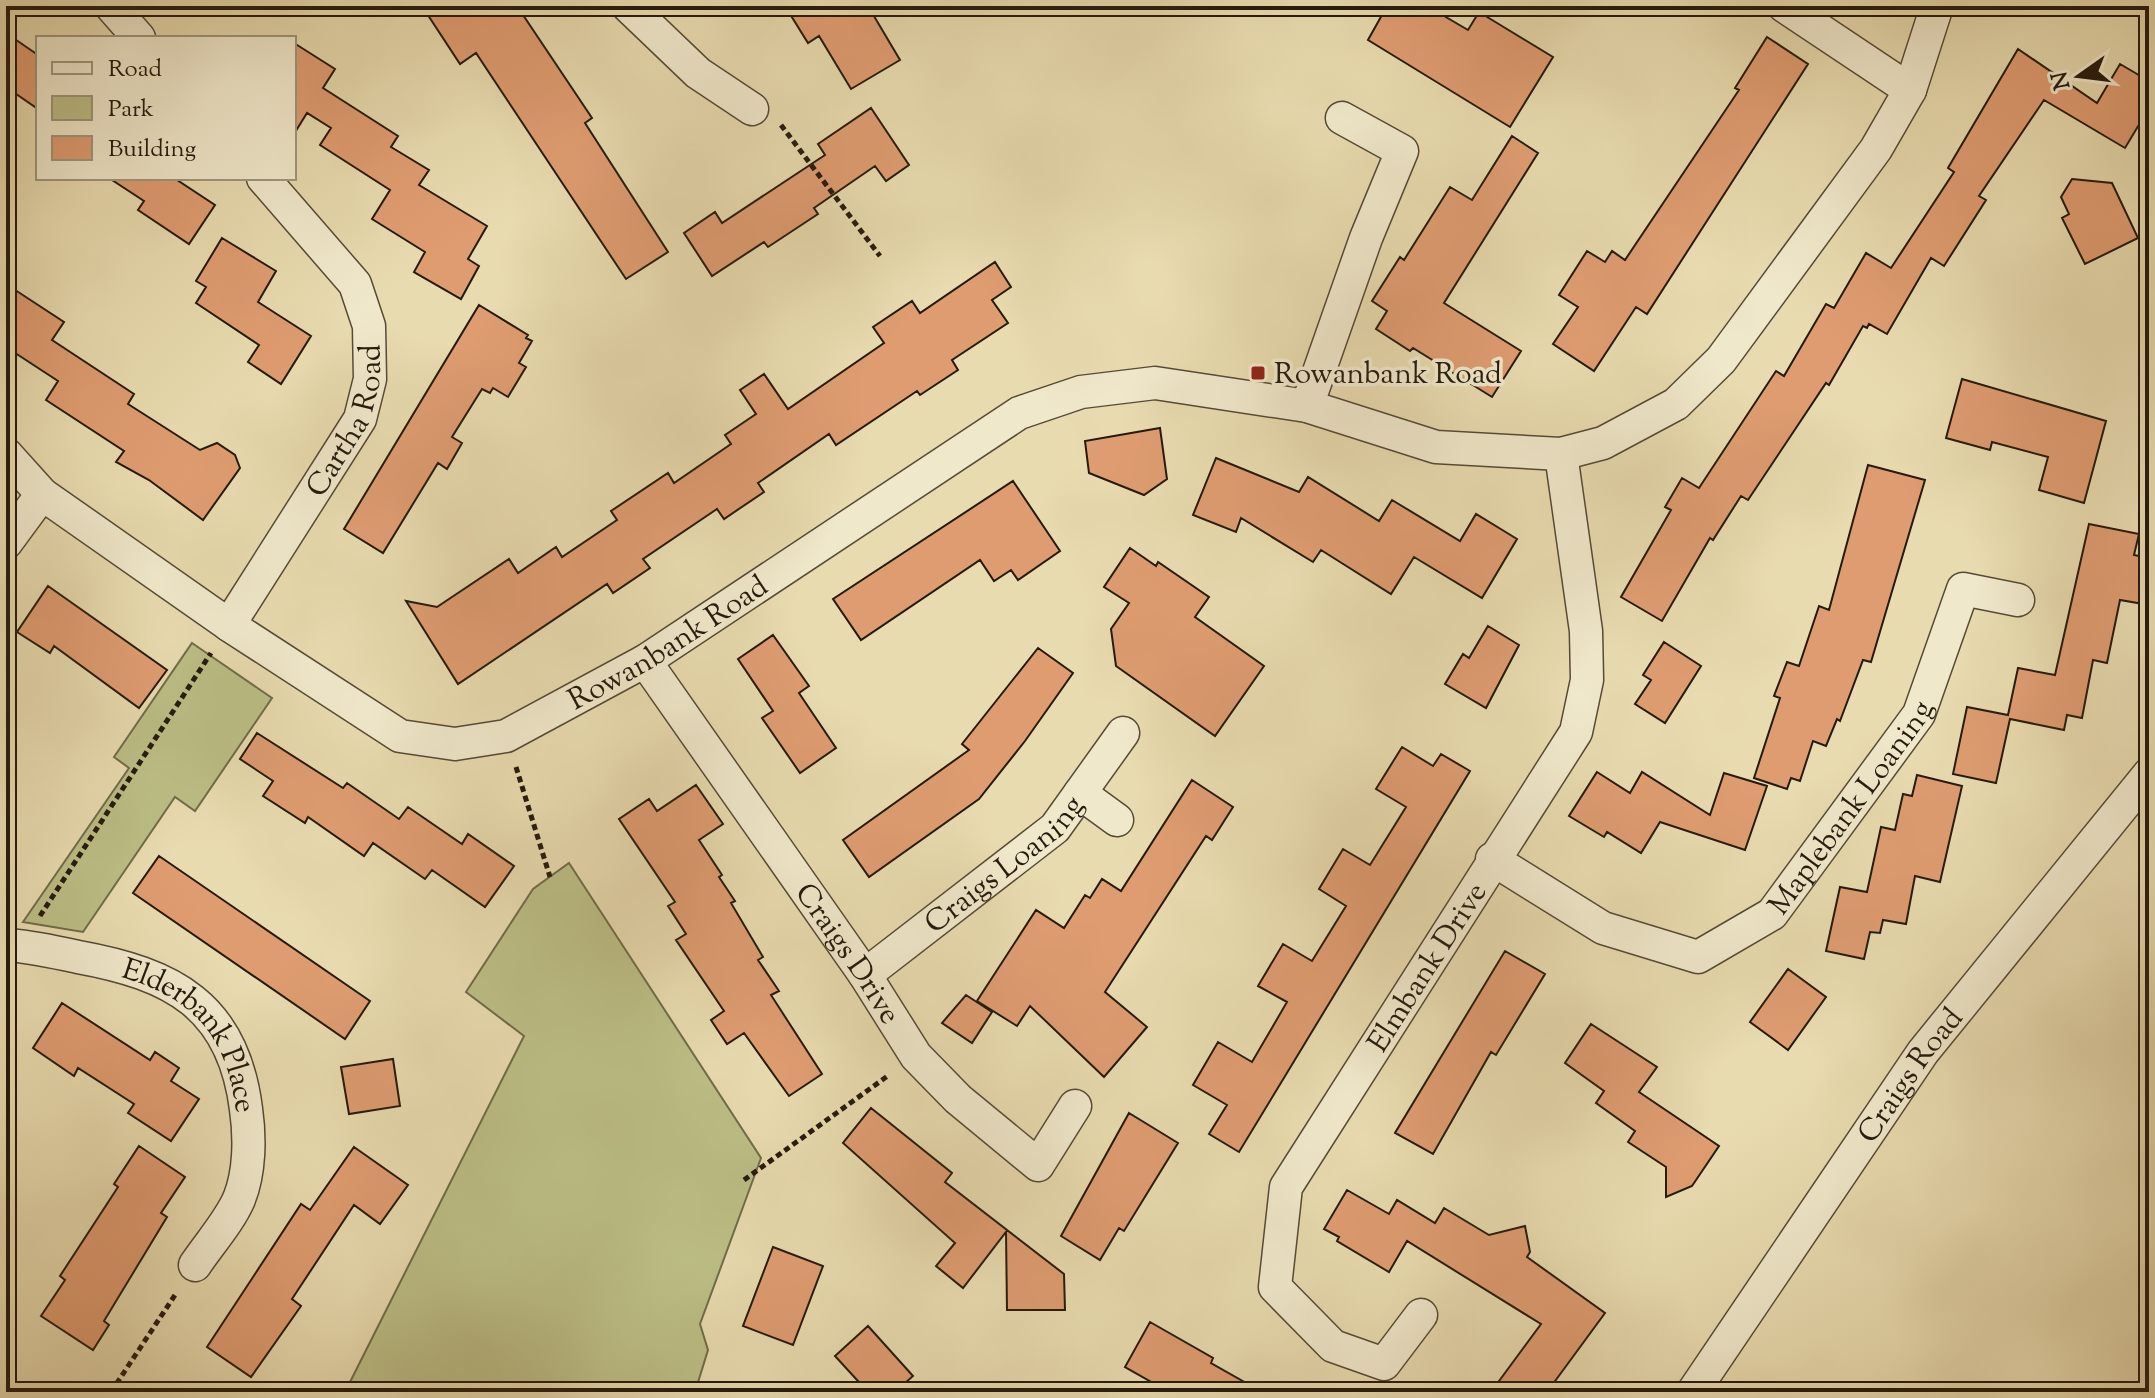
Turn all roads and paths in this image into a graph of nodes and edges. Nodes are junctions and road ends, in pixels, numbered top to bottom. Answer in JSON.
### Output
{"nodes":[{"id":1,"x":111,"y":6,"type":"edge"},
{"id":2,"x":628,"y":6,"type":"edge"},
{"id":3,"x":1784,"y":6,"type":"edge"},
{"id":4,"x":1937,"y":6,"type":"edge"},
{"id":5,"x":137,"y":36,"type":"edge"},
{"id":6,"x":1910,"y":90,"type":"junction"},
{"id":7,"x":752,"y":109,"type":"joint"},
{"id":8,"x":1342,"y":118,"type":"dead end"},
{"id":9,"x":265,"y":180,"type":"edge"},
{"id":10,"x":880,"y":256,"type":"dead end"},
{"id":11,"x":1307,"y":406,"type":"junction"},
{"id":12,"x":6,"y":454,"type":"edge"},
{"id":13,"x":1561,"y":454,"type":"junction"},
{"id":14,"x":42,"y":494,"type":"junction"},
{"id":15,"x":6,"y":543,"type":"edge"},
{"id":16,"x":2018,"y":600,"type":"dead end"},
{"id":17,"x":229,"y":625,"type":"junction"},
{"id":18,"x":645,"y":661,"type":"junction"},
{"id":19,"x":1123,"y":733,"type":"dead end"},
{"id":20,"x":506,"y":736,"type":"junction"},
{"id":21,"x":2149,"y":774,"type":"edge"},
{"id":22,"x":1080,"y":793,"type":"junction"},
{"id":23,"x":1117,"y":820,"type":"dead end"},
{"id":24,"x":1492,"y":859,"type":"junction"},
{"id":25,"x":550,"y":877,"type":"dead end"},
{"id":26,"x":13,"y":946,"type":"edge"},
{"id":27,"x":865,"y":975,"type":"junction"},
{"id":28,"x":916,"y":1056,"type":"junction"},
{"id":29,"x":1075,"y":1106,"type":"dead end"},
{"id":30,"x":744,"y":1180,"type":"dead end"},
{"id":31,"x":195,"y":1265,"type":"joint"},
{"id":32,"x":1421,"y":1315,"type":"dead end"},
{"id":33,"x":111,"y":1392,"type":"edge"},
{"id":34,"x":1693,"y":1392,"type":"edge"}],
"edges":[{"from":1,"to":5,"type":"street"},
{"from":2,"to":7,"type":"street"},
{"from":3,"to":6,"type":"street"},
{"from":4,"to":6,"type":"street","name":"Rowanbank Road"},
{"from":6,"to":13,"type":"street","name":"Rowanbank Road"},
{"from":7,"to":10,"type":"path"},
{"from":8,"to":11,"type":"street"},
{"from":9,"to":17,"type":"street","name":"Cartha Road"},
{"from":11,"to":13,"type":"street","name":"Rowanbank Road"},
{"from":11,"to":18,"type":"street","name":"Rowanbank Road"},
{"from":12,"to":14,"type":"street","name":"Rowanbank Road"},
{"from":13,"to":24,"type":"street","name":"Elmbank Drive"},
{"from":14,"to":15,"type":"street"},
{"from":14,"to":17,"type":"street","name":"Rowanbank Road"},
{"from":16,"to":24,"type":"street","name":"Maplebank Loaning"},
{"from":17,"to":20,"type":"street","name":"Rowanbank Road"},
{"from":17,"to":26,"type":"path"},
{"from":18,"to":20,"type":"street","name":"Rowanbank Road"},
{"from":18,"to":27,"type":"street","name":"Craigs Drive"},
{"from":19,"to":22,"type":"street","name":"Craigs Loaning"},
{"from":20,"to":25,"type":"path"},
{"from":21,"to":34,"type":"street","name":"Craigs Road"},
{"from":22,"to":23,"type":"street"},
{"from":22,"to":27,"type":"street","name":"Craigs Loaning"},
{"from":24,"to":32,"type":"street","name":"Elmbank Drive"},
{"from":26,"to":31,"type":"street","name":"Elderbank Place"},
{"from":27,"to":28,"type":"street","name":"Craigs Drive"},
{"from":28,"to":29,"type":"street","name":"Craigs Drive"},
{"from":28,"to":30,"type":"path"},
{"from":31,"to":33,"type":"path"}]}
